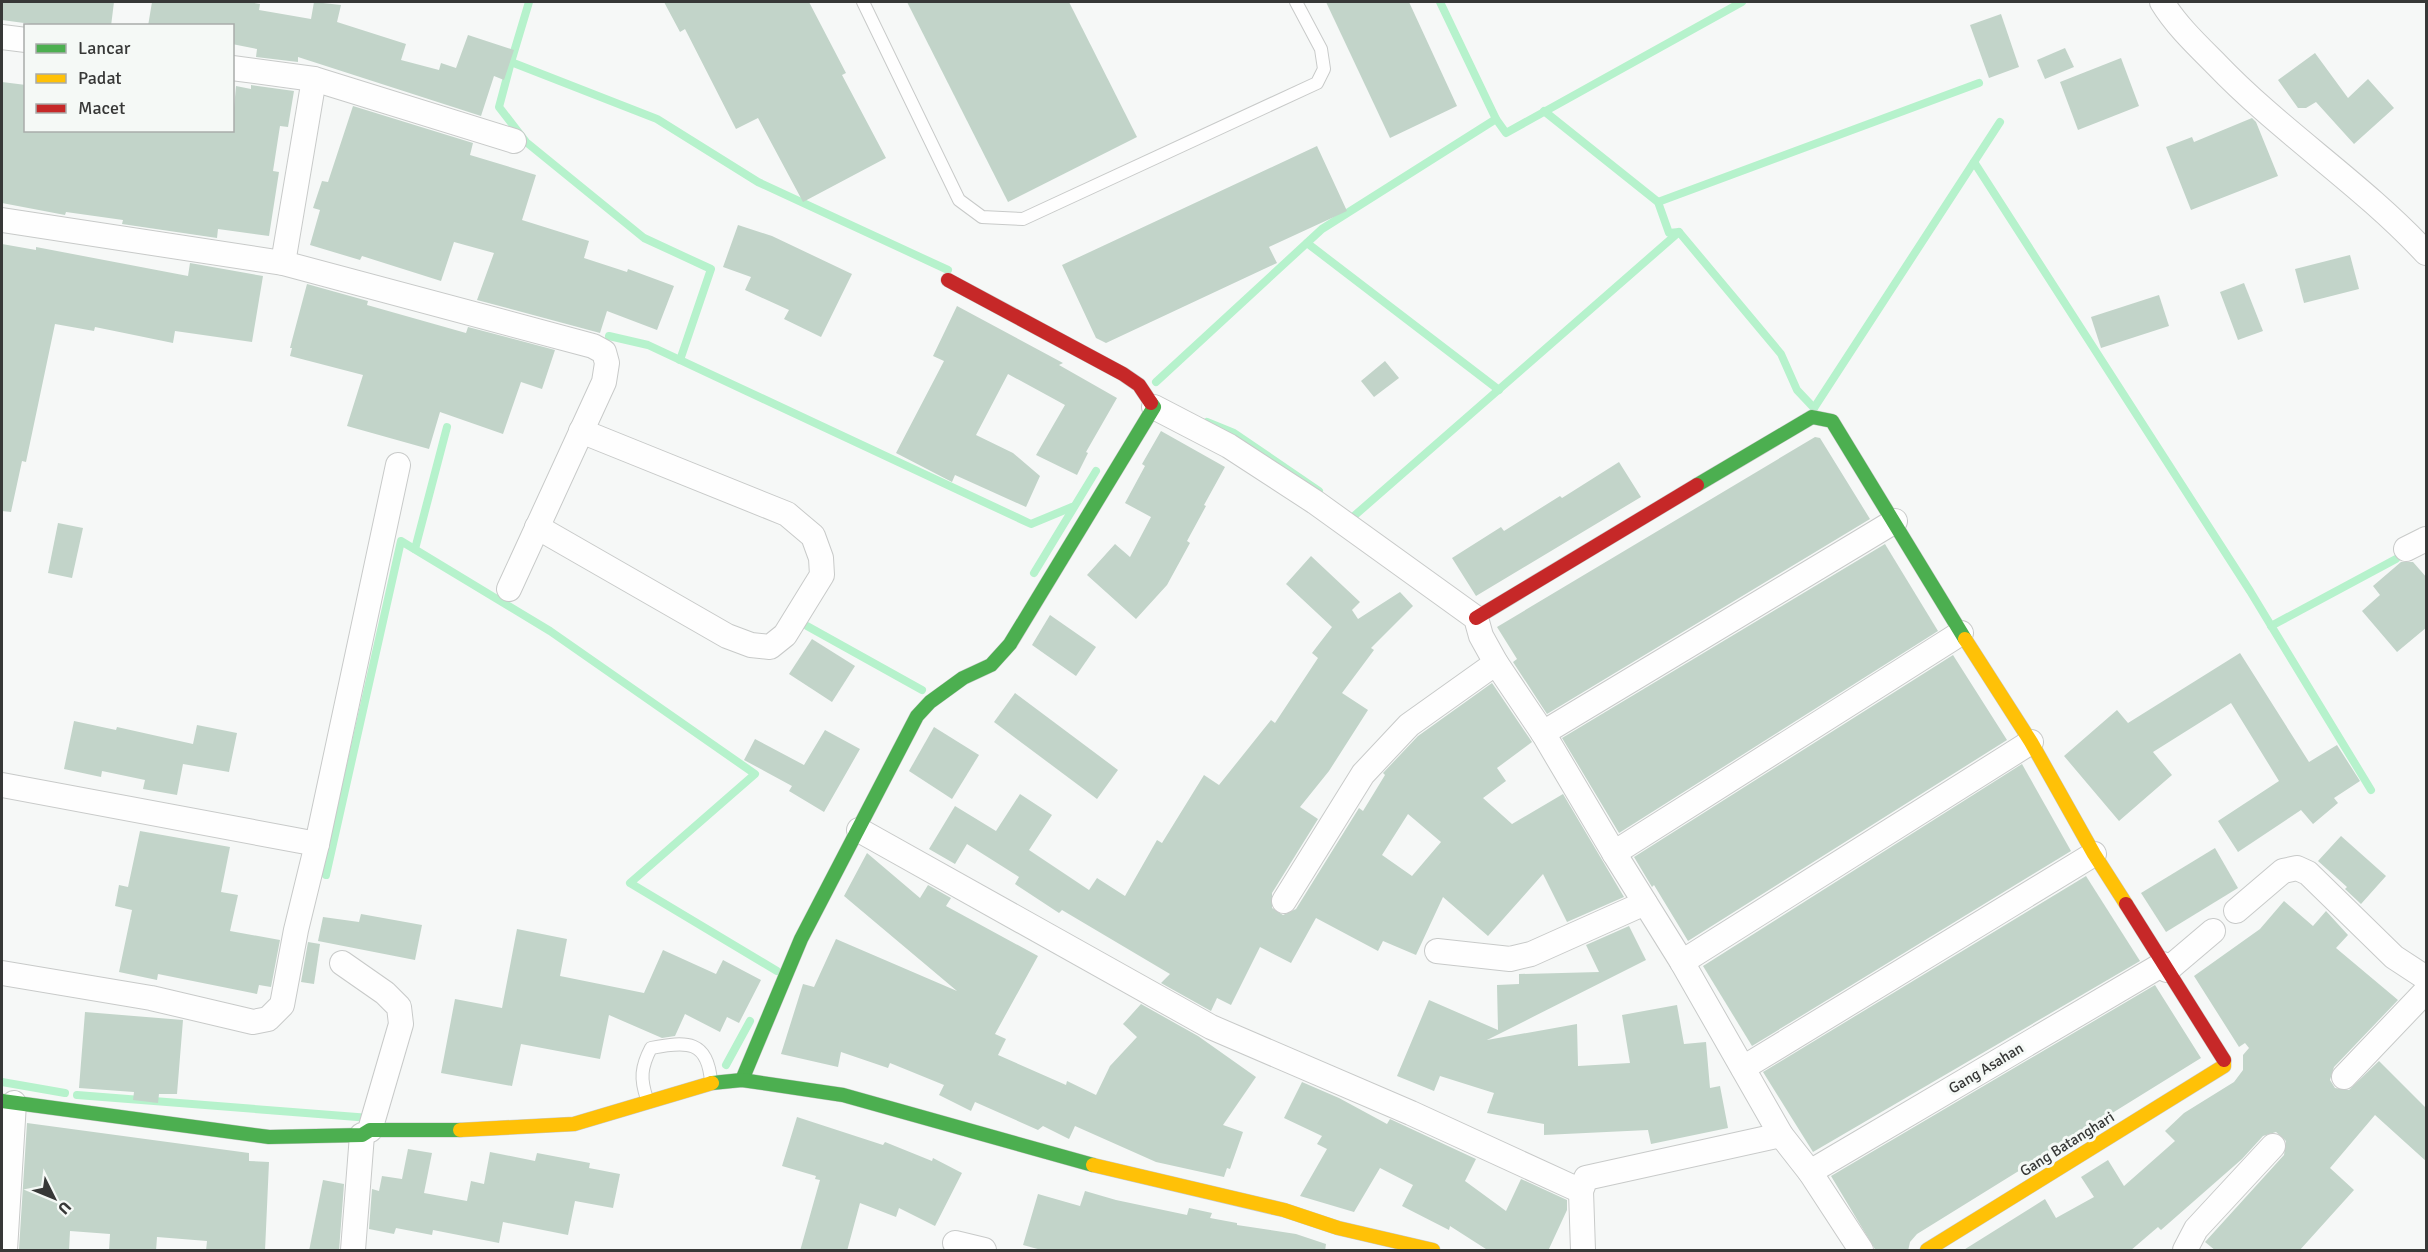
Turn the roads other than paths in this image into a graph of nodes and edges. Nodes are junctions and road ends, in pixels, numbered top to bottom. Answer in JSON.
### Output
{"nodes":[{"id":1,"x":863,"y":2,"type":"edge"},
{"id":2,"x":1296,"y":2,"type":"edge"},
{"id":3,"x":2162,"y":2,"type":"edge"},
{"id":4,"x":2,"y":37,"type":"edge"},
{"id":5,"x":24,"y":40,"type":"edge"},
{"id":6,"x":234,"y":68,"type":"edge"},
{"id":7,"x":314,"y":79,"type":"junction"},
{"id":8,"x":514,"y":141,"type":"dead end"},
{"id":9,"x":2,"y":220,"type":"edge"},
{"id":10,"x":2422,"y":239,"type":"edge"},
{"id":11,"x":283,"y":264,"type":"junction"},
{"id":12,"x":948,"y":280,"type":"dead end"},
{"id":13,"x":1154,"y":407,"type":"junction"},
{"id":14,"x":581,"y":431,"type":"junction"},
{"id":15,"x":398,"y":465,"type":"dead end"},
{"id":16,"x":1895,"y":521,"type":"junction"},
{"id":17,"x":537,"y":527,"type":"junction"},
{"id":18,"x":509,"y":589,"type":"dead end"},
{"id":19,"x":1476,"y":618,"type":"junction"},
{"id":20,"x":1961,"y":633,"type":"junction"},
{"id":21,"x":1496,"y":663,"type":"junction"},
{"id":22,"x":1543,"y":733,"type":"junction"},
{"id":23,"x":2031,"y":742,"type":"junction"},
{"id":24,"x":2,"y":785,"type":"edge"},
{"id":25,"x":860,"y":830,"type":"junction"},
{"id":26,"x":317,"y":844,"type":"junction"},
{"id":27,"x":1614,"y":853,"type":"junction"},
{"id":28,"x":2094,"y":854,"type":"junction"},
{"id":29,"x":1284,"y":901,"type":"dead end"},
{"id":30,"x":1645,"y":903,"type":"junction"},
{"id":31,"x":2236,"y":911,"type":"dead end"},
{"id":32,"x":2213,"y":931,"type":"dead end"},
{"id":33,"x":1437,"y":951,"type":"dead end"},
{"id":34,"x":1682,"y":962,"type":"junction"},
{"id":35,"x":342,"y":963,"type":"dead end"},
{"id":36,"x":2165,"y":967,"type":"junction"},
{"id":37,"x":2,"y":973,"type":"edge"},
{"id":38,"x":2427,"y":978,"type":"edge"},
{"id":39,"x":2427,"y":992,"type":"edge"},
{"id":40,"x":1743,"y":1068,"type":"junction"},
{"id":41,"x":2344,"y":1077,"type":"dead end"},
{"id":42,"x":742,"y":1080,"type":"junction"},
{"id":43,"x":711,"y":1083,"type":"junction"},
{"id":44,"x":8,"y":1102,"type":"edge"},
{"id":45,"x":648,"y":1104,"type":"junction"},
{"id":46,"x":366,"y":1133,"type":"junction"},
{"id":47,"x":1781,"y":1136,"type":"junction"},
{"id":48,"x":2273,"y":1146,"type":"dead end"},
{"id":49,"x":1810,"y":1172,"type":"junction"},
{"id":50,"x":1581,"y":1191,"type":"junction"},
{"id":51,"x":956,"y":1243,"type":"dead end"},
{"id":52,"x":2191,"y":1250,"type":"edge"},
{"id":53,"x":5,"y":1251,"type":"edge"},
{"id":54,"x":353,"y":1251,"type":"edge"},
{"id":55,"x":984,"y":1251,"type":"edge"},
{"id":56,"x":1433,"y":1251,"type":"edge"},
{"id":57,"x":1583,"y":1251,"type":"edge"},
{"id":58,"x":1861,"y":1251,"type":"edge"},
{"id":59,"x":1927,"y":1251,"type":"edge"}],
"edges":[{"from":1,"to":2,"type":"lane"},
{"from":3,"to":10,"type":"street"},
{"from":4,"to":5,"type":"street"},
{"from":6,"to":7,"type":"street"},
{"from":7,"to":8,"type":"street"},
{"from":7,"to":11,"type":"street"},
{"from":9,"to":11,"type":"street"},
{"from":11,"to":14,"type":"street"},
{"from":12,"to":13,"type":"street"},
{"from":13,"to":19,"type":"street"},
{"from":13,"to":25,"type":"street"},
{"from":14,"to":17,"type":"street"},
{"from":14,"to":17,"type":"street"},
{"from":15,"to":26,"type":"street"},
{"from":16,"to":19,"type":"street"},
{"from":16,"to":20,"type":"street"},
{"from":16,"to":22,"type":"street"},
{"from":17,"to":18,"type":"street"},
{"from":19,"to":21,"type":"street"},
{"from":20,"to":23,"type":"street"},
{"from":20,"to":27,"type":"street"},
{"from":21,"to":22,"type":"street"},
{"from":21,"to":29,"type":"street"},
{"from":22,"to":27,"type":"street"},
{"from":23,"to":28,"type":"street"},
{"from":23,"to":34,"type":"street"},
{"from":24,"to":26,"type":"street"},
{"from":25,"to":42,"type":"street"},
{"from":25,"to":50,"type":"street"},
{"from":26,"to":37,"type":"street"},
{"from":27,"to":30,"type":"street"},
{"from":28,"to":36,"type":"street"},
{"from":28,"to":40,"type":"street"},
{"from":30,"to":33,"type":"street"},
{"from":30,"to":34,"type":"street"},
{"from":31,"to":38,"type":"street"},
{"from":32,"to":36,"type":"street","name":"Gang Asahan"},
{"from":34,"to":40,"type":"street"},
{"from":35,"to":46,"type":"street"},
{"from":36,"to":49,"type":"street","name":"Gang Asahan"},
{"from":36,"to":59,"type":"street","name":"Gang Batanghari"},
{"from":39,"to":41,"type":"street"},
{"from":40,"to":47,"type":"street"},
{"from":42,"to":43,"type":"street"},
{"from":42,"to":56,"type":"street"},
{"from":43,"to":45,"type":"street"},
{"from":43,"to":45,"type":"lane"},
{"from":44,"to":46,"type":"street"},
{"from":44,"to":53,"type":"street"},
{"from":45,"to":46,"type":"street"},
{"from":46,"to":54,"type":"street"},
{"from":47,"to":49,"type":"street"},
{"from":47,"to":50,"type":"street"},
{"from":48,"to":52,"type":"street"},
{"from":49,"to":58,"type":"street"},
{"from":50,"to":57,"type":"street"},
{"from":51,"to":55,"type":"street"}]}
